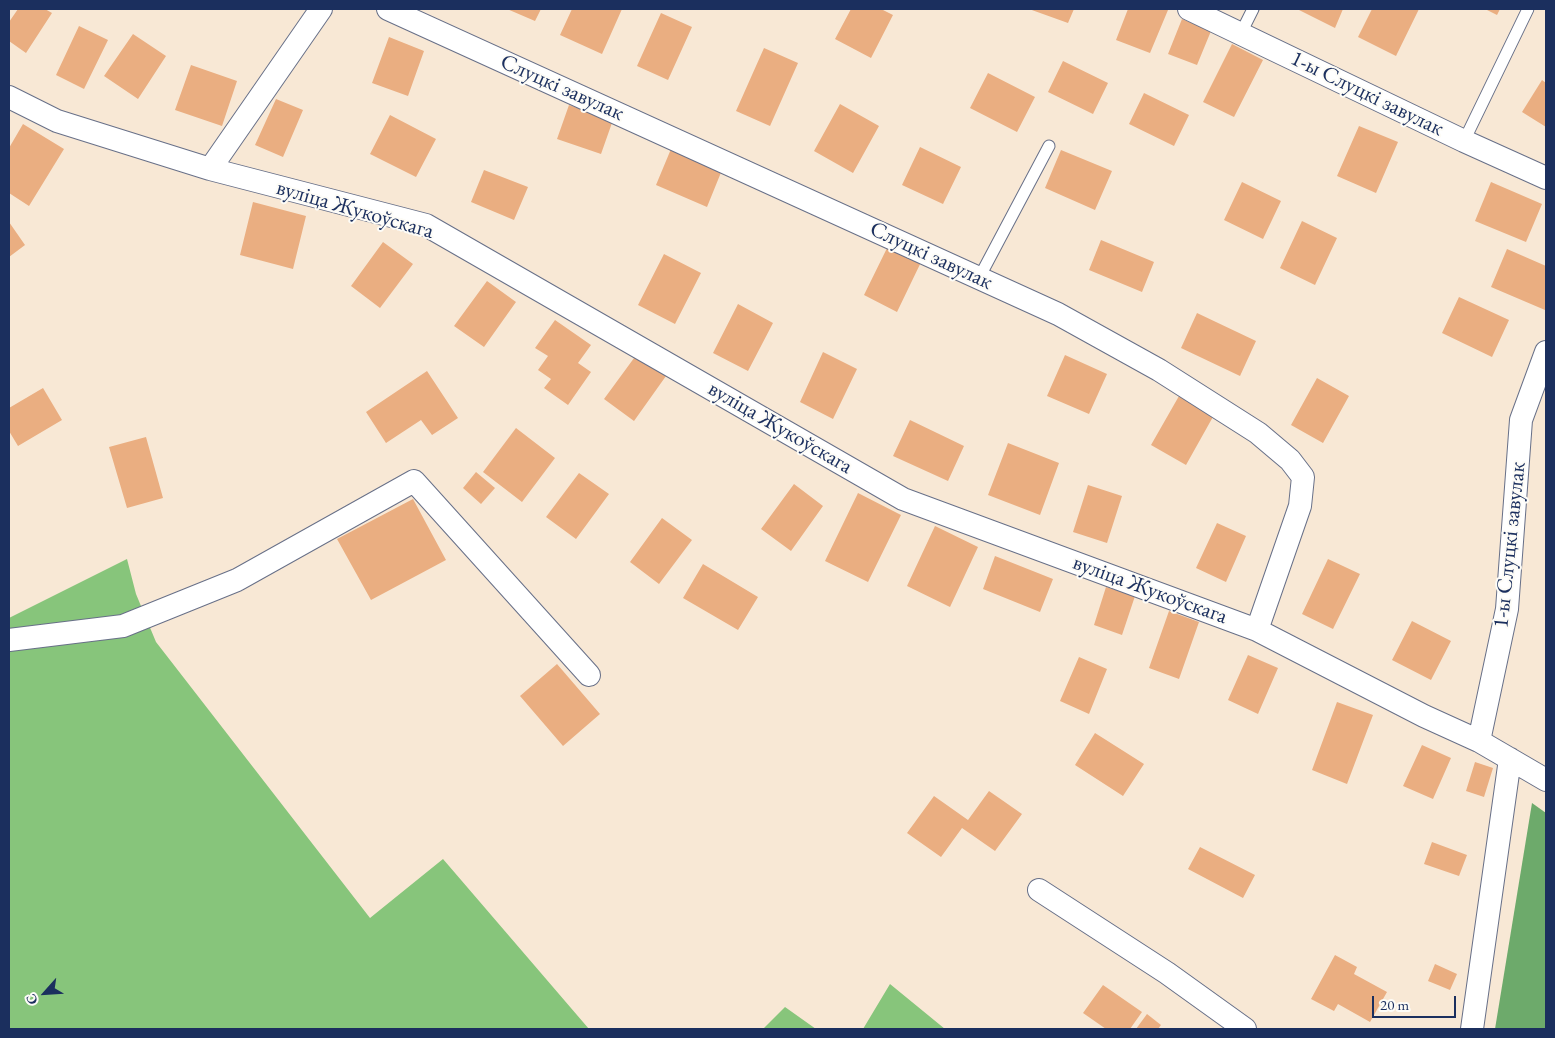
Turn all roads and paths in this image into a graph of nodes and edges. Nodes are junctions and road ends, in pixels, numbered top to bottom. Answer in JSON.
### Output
{"nodes":[{"id":1,"x":321,"y":9,"type":"edge"},
{"id":2,"x":388,"y":9,"type":"edge"},
{"id":3,"x":1189,"y":9,"type":"edge"},
{"id":4,"x":1253,"y":9,"type":"edge"},
{"id":5,"x":1528,"y":9,"type":"edge"},
{"id":6,"x":1241,"y":33,"type":"junction"},
{"id":7,"x":9,"y":97,"type":"edge"},
{"id":8,"x":1464,"y":141,"type":"junction"},
{"id":9,"x":1049,"y":146,"type":"dead end"},
{"id":10,"x":210,"y":169,"type":"junction"},
{"id":11,"x":1546,"y":178,"type":"edge"},
{"id":12,"x":979,"y":278,"type":"junction"},
{"id":13,"x":1546,"y":352,"type":"edge"},
{"id":14,"x":1257,"y":630,"type":"junction"},
{"id":15,"x":9,"y":640,"type":"edge"},
{"id":16,"x":589,"y":675,"type":"dead end"},
{"id":17,"x":1479,"y":741,"type":"junction"},
{"id":18,"x":1510,"y":758,"type":"junction"},
{"id":19,"x":1546,"y":780,"type":"edge"},
{"id":20,"x":1038,"y":890,"type":"dead end"},
{"id":21,"x":1245,"y":1029,"type":"edge"},
{"id":22,"x":1472,"y":1029,"type":"edge"}],
"edges":[{"from":1,"to":10,"type":"street"},
{"from":2,"to":12,"type":"street","name":"Слуцкі завулак"},
{"from":3,"to":6,"type":"street","name":"1-ы Слуцкі завулак"},
{"from":4,"to":6,"type":"lane"},
{"from":5,"to":8,"type":"lane"},
{"from":6,"to":8,"type":"street","name":"1-ы Слуцкі завулак"},
{"from":7,"to":10,"type":"street","name":"вуліца Жукоўскага"},
{"from":8,"to":11,"type":"street","name":"1-ы Слуцкі завулак"},
{"from":9,"to":12,"type":"lane"},
{"from":10,"to":14,"type":"street","name":"вуліца Жукоўскага"},
{"from":12,"to":14,"type":"street","name":"Слуцкі завулак"},
{"from":13,"to":17,"type":"street","name":"1-ы Слуцкі завулак"},
{"from":14,"to":17,"type":"street","name":"вуліца Жукоўскага"},
{"from":15,"to":16,"type":"street"},
{"from":17,"to":18,"type":"street","name":"вуліца Жукоўскага"},
{"from":18,"to":19,"type":"street","name":"вуліца Жукоўскага"},
{"from":18,"to":22,"type":"street"},
{"from":20,"to":21,"type":"street"}]}
